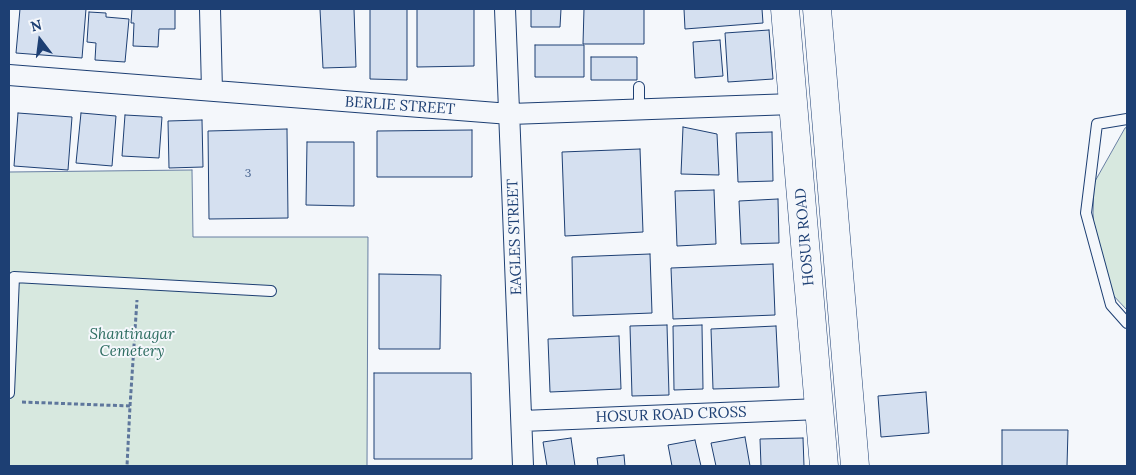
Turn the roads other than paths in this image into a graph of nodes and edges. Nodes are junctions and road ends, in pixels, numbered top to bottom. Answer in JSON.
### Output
{"nodes":[{"id":1,"x":210,"y":9,"type":"edge"},
{"id":2,"x":506,"y":9,"type":"edge"},
{"id":3,"x":785,"y":9,"type":"edge"},
{"id":4,"x":817,"y":9,"type":"edge"},
{"id":5,"x":9,"y":74,"type":"edge"},
{"id":6,"x":639,"y":87,"type":"dead end"},
{"id":7,"x":212,"y":91,"type":"junction"},
{"id":8,"x":793,"y":104,"type":"junction"},
{"id":9,"x":639,"y":110,"type":"junction"},
{"id":10,"x":510,"y":114,"type":"junction"},
{"id":11,"x":1127,"y":119,"type":"edge"},
{"id":12,"x":271,"y":291,"type":"dead end"},
{"id":13,"x":1127,"y":323,"type":"edge"},
{"id":14,"x":9,"y":393,"type":"edge"},
{"id":15,"x":820,"y":409,"type":"junction"},
{"id":16,"x":522,"y":421,"type":"junction"},
{"id":17,"x":523,"y":466,"type":"edge"},
{"id":18,"x":824,"y":466,"type":"edge"},
{"id":19,"x":855,"y":466,"type":"edge"}],
"edges":[{"from":1,"to":7,"type":"street"},
{"from":2,"to":10,"type":"street","name":"EAGLES STREET"},
{"from":3,"to":8,"type":"main road","name":"HOSUR ROAD"},
{"from":4,"to":19,"type":"main road","name":"HOSUR ROAD"},
{"from":5,"to":7,"type":"street","name":"BERLIE STREET"},
{"from":6,"to":9,"type":"lane"},
{"from":7,"to":10,"type":"street","name":"BERLIE STREET"},
{"from":8,"to":9,"type":"street","name":"BERLIE STREET"},
{"from":8,"to":15,"type":"main road","name":"HOSUR ROAD"},
{"from":9,"to":10,"type":"street","name":"BERLIE STREET"},
{"from":10,"to":16,"type":"street","name":"EAGLES STREET"},
{"from":11,"to":13,"type":"lane"},
{"from":12,"to":14,"type":"lane"},
{"from":15,"to":16,"type":"street","name":"HOSUR ROAD CROSS"},
{"from":15,"to":18,"type":"main road","name":"HOSUR ROAD"},
{"from":16,"to":17,"type":"street","name":"EAGLES STREET"}]}
